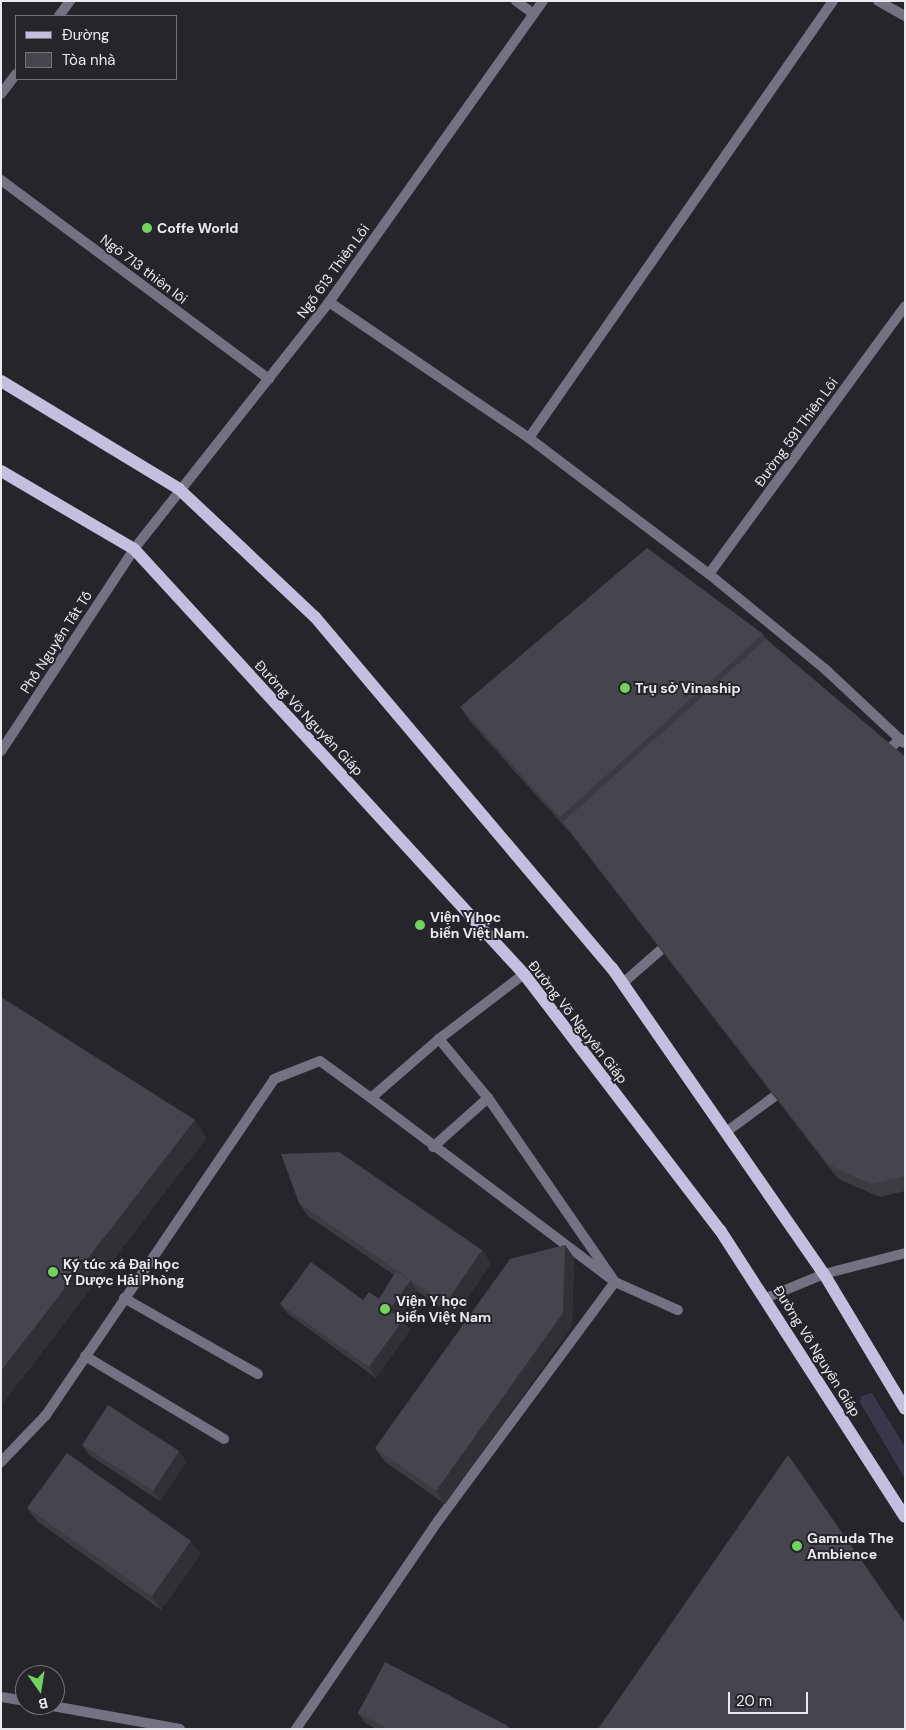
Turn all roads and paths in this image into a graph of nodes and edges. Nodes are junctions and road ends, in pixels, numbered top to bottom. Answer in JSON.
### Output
{"nodes":[{"id":1,"x":70,"y":1,"type":"edge"},
{"id":2,"x":516,"y":1,"type":"edge"},
{"id":3,"x":543,"y":1,"type":"edge"},
{"id":4,"x":833,"y":1,"type":"edge"},
{"id":5,"x":878,"y":1,"type":"edge"},
{"id":6,"x":534,"y":14,"type":"junction"},
{"id":7,"x":60,"y":15,"type":"edge"},
{"id":8,"x":905,"y":16,"type":"edge"},
{"id":9,"x":15,"y":75,"type":"edge"},
{"id":10,"x":1,"y":94,"type":"edge"},
{"id":11,"x":1,"y":180,"type":"edge"},
{"id":12,"x":329,"y":302,"type":"junction"},
{"id":13,"x":905,"y":306,"type":"edge"},
{"id":14,"x":269,"y":379,"type":"junction"},
{"id":15,"x":1,"y":381,"type":"edge"},
{"id":16,"x":528,"y":438,"type":"junction"},
{"id":17,"x":1,"y":470,"type":"edge"},
{"id":18,"x":179,"y":489,"type":"junction"},
{"id":19,"x":134,"y":549,"type":"junction"},
{"id":20,"x":709,"y":574,"type":"junction"},
{"id":21,"x":902,"y":741,"type":"edge"},
{"id":22,"x":1,"y":751,"type":"edge"},
{"id":23,"x":878,"y":759,"type":"edge"},
{"id":24,"x":683,"y":930,"type":"edge"},
{"id":25,"x":524,"y":974,"type":"junction"},
{"id":26,"x":623,"y":983,"type":"junction"},
{"id":27,"x":439,"y":1039,"type":"junction"},
{"id":28,"x":796,"y":1080,"type":"edge"},
{"id":29,"x":372,"y":1098,"type":"junction"},
{"id":30,"x":488,"y":1098,"type":"junction"},
{"id":31,"x":726,"y":1132,"type":"junction"},
{"id":32,"x":433,"y":1147,"type":"junction"},
{"id":33,"x":905,"y":1253,"type":"edge"},
{"id":34,"x":824,"y":1274,"type":"junction"},
{"id":35,"x":615,"y":1282,"type":"junction"},
{"id":36,"x":124,"y":1298,"type":"junction"},
{"id":37,"x":766,"y":1298,"type":"junction"},
{"id":38,"x":678,"y":1310,"type":"dead end"},
{"id":39,"x":85,"y":1356,"type":"junction"},
{"id":40,"x":258,"y":1374,"type":"dead end"},
{"id":41,"x":905,"y":1409,"type":"edge"},
{"id":42,"x":224,"y":1439,"type":"dead end"},
{"id":43,"x":1,"y":1462,"type":"edge"},
{"id":44,"x":905,"y":1517,"type":"edge"},
{"id":45,"x":1,"y":1697,"type":"edge"},
{"id":46,"x":15,"y":1699,"type":"edge"},
{"id":47,"x":65,"y":1708,"type":"edge"},
{"id":48,"x":180,"y":1729,"type":"edge"},
{"id":49,"x":296,"y":1729,"type":"edge"}],
"edges":[{"from":1,"to":7,"type":"street"},
{"from":2,"to":6,"type":"street"},
{"from":3,"to":6,"type":"street","name":"Ngõ 613 Thiên Lôi"},
{"from":4,"to":16,"type":"street"},
{"from":5,"to":8,"type":"street"},
{"from":6,"to":12,"type":"street","name":"Ngõ 613 Thiên Lôi"},
{"from":9,"to":10,"type":"street"},
{"from":11,"to":14,"type":"street","name":"Ngõ 713 thiên lôi"},
{"from":12,"to":14,"type":"street","name":"Ngõ 613 Thiên Lôi"},
{"from":12,"to":16,"type":"street"},
{"from":13,"to":20,"type":"street","name":"Đường 591 Thiên Lôi"},
{"from":14,"to":18,"type":"street","name":"Ngõ 613 Thiên Lôi"},
{"from":15,"to":18,"type":"main road"},
{"from":16,"to":20,"type":"street"},
{"from":17,"to":19,"type":"main road","name":"Đường Võ Nguyên Giáp"},
{"from":18,"to":19,"type":"street","name":"Ngõ 613 Thiên Lôi"},
{"from":18,"to":26,"type":"main road"},
{"from":19,"to":22,"type":"street","name":"Phố Nguyễn Tất Tố"},
{"from":19,"to":25,"type":"main road","name":"Đường Võ Nguyên Giáp"},
{"from":20,"to":21,"type":"street"},
{"from":21,"to":23,"type":"street"},
{"from":24,"to":26,"type":"street"},
{"from":25,"to":27,"type":"street"},
{"from":25,"to":37,"type":"main road","name":"Đường Võ Nguyên Giáp"},
{"from":26,"to":31,"type":"main road"},
{"from":27,"to":29,"type":"street"},
{"from":27,"to":30,"type":"street"},
{"from":28,"to":31,"type":"street"},
{"from":29,"to":32,"type":"street"},
{"from":29,"to":36,"type":"street"},
{"from":30,"to":32,"type":"street"},
{"from":30,"to":35,"type":"street"},
{"from":31,"to":34,"type":"main road"},
{"from":32,"to":35,"type":"street"},
{"from":33,"to":34,"type":"street"},
{"from":34,"to":37,"type":"street"},
{"from":34,"to":41,"type":"main road"},
{"from":35,"to":38,"type":"street"},
{"from":35,"to":49,"type":"street"},
{"from":36,"to":39,"type":"street"},
{"from":36,"to":40,"type":"street"},
{"from":37,"to":44,"type":"main road","name":"Đường Võ Nguyên Giáp"},
{"from":39,"to":42,"type":"street"},
{"from":39,"to":43,"type":"street"},
{"from":45,"to":46,"type":"street"},
{"from":47,"to":48,"type":"street"}]}
